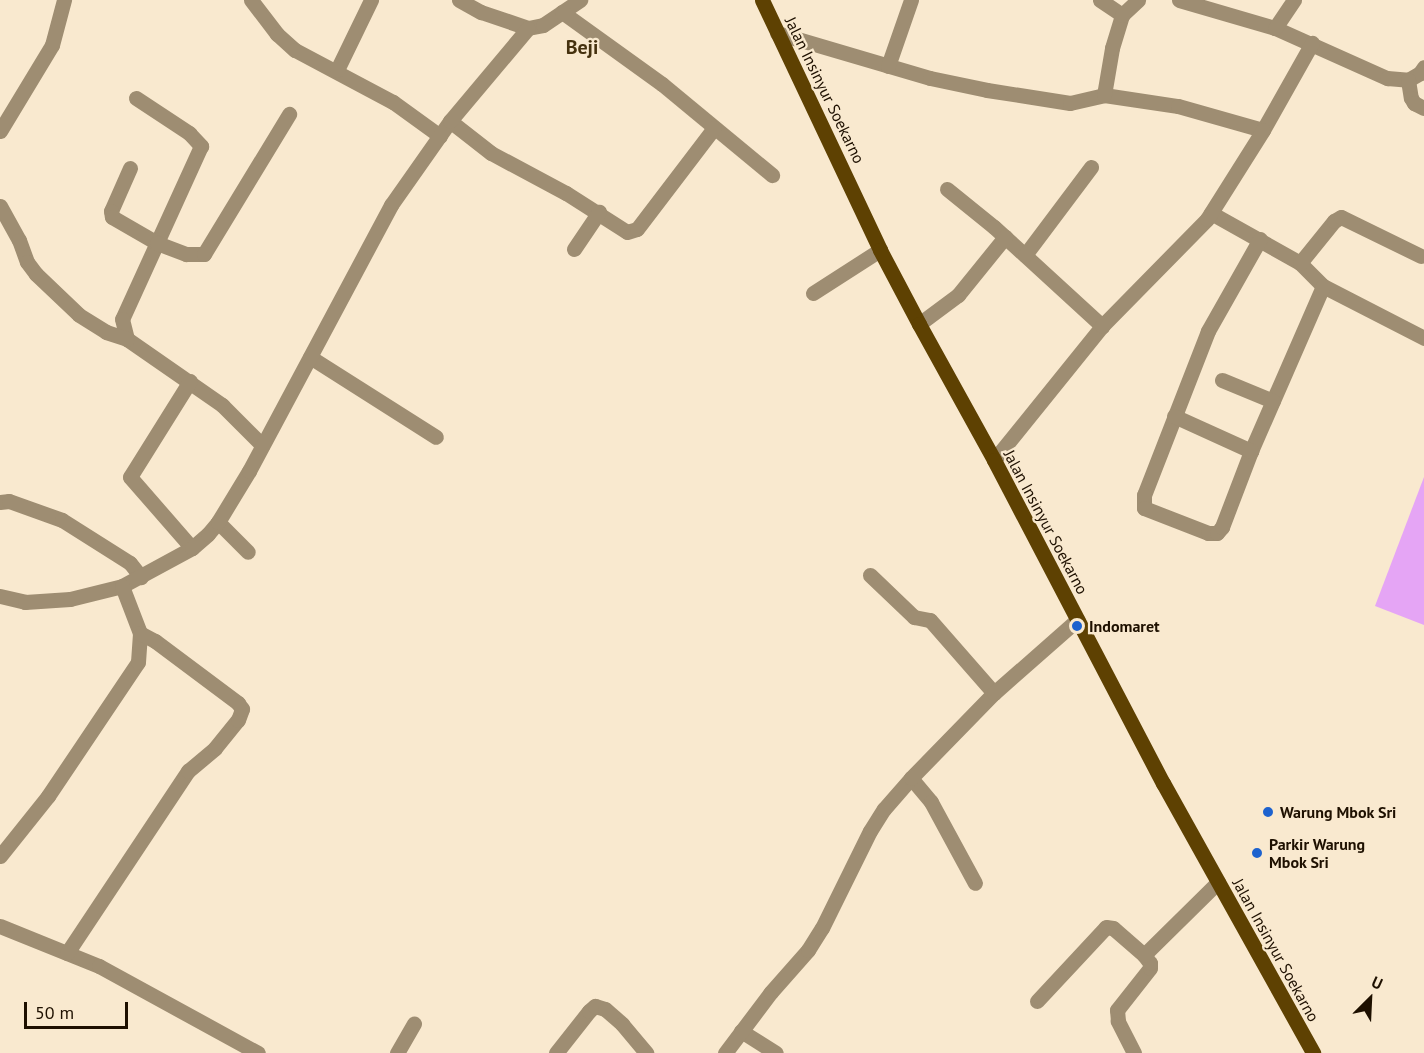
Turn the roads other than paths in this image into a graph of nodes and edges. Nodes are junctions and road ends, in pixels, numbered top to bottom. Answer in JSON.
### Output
{"nodes":[{"id":1,"x":64,"y":0,"type":"edge"},
{"id":2,"x":251,"y":0,"type":"edge"},
{"id":3,"x":371,"y":0,"type":"edge"},
{"id":4,"x":459,"y":0,"type":"edge"},
{"id":5,"x":580,"y":0,"type":"edge"},
{"id":6,"x":762,"y":0,"type":"edge"},
{"id":7,"x":911,"y":0,"type":"edge"},
{"id":8,"x":1100,"y":0,"type":"edge"},
{"id":9,"x":1138,"y":0,"type":"edge"},
{"id":10,"x":1179,"y":0,"type":"edge"},
{"id":11,"x":1294,"y":0,"type":"edge"},
{"id":12,"x":562,"y":12,"type":"junction"},
{"id":13,"x":1122,"y":15,"type":"junction"},
{"id":14,"x":528,"y":28,"type":"junction"},
{"id":15,"x":1275,"y":28,"type":"junction"},
{"id":16,"x":777,"y":33,"type":"junction"},
{"id":17,"x":1312,"y":43,"type":"junction"},
{"id":18,"x":888,"y":66,"type":"junction"},
{"id":19,"x":1424,"y":67,"type":"edge"},
{"id":20,"x":337,"y":70,"type":"junction"},
{"id":21,"x":1408,"y":80,"type":"junction"},
{"id":22,"x":1104,"y":95,"type":"junction"},
{"id":23,"x":136,"y":98,"type":"dead end"},
{"id":24,"x":1424,"y":108,"type":"edge"},
{"id":25,"x":289,"y":114,"type":"dead end"},
{"id":26,"x":450,"y":121,"type":"junction"},
{"id":27,"x":714,"y":128,"type":"junction"},
{"id":28,"x":1263,"y":130,"type":"junction"},
{"id":29,"x":0,"y":131,"type":"edge"},
{"id":30,"x":440,"y":136,"type":"junction"},
{"id":31,"x":1091,"y":167,"type":"dead end"},
{"id":32,"x":130,"y":168,"type":"dead end"},
{"id":33,"x":772,"y":175,"type":"dead end"},
{"id":34,"x":947,"y":189,"type":"dead end"},
{"id":35,"x":0,"y":206,"type":"edge"},
{"id":36,"x":599,"y":212,"type":"junction"},
{"id":37,"x":1211,"y":213,"type":"junction"},
{"id":38,"x":1005,"y":237,"type":"junction"},
{"id":39,"x":1260,"y":239,"type":"junction"},
{"id":40,"x":157,"y":243,"type":"junction"},
{"id":41,"x":574,"y":249,"type":"dead end"},
{"id":42,"x":880,"y":249,"type":"junction"},
{"id":43,"x":1025,"y":255,"type":"junction"},
{"id":44,"x":1421,"y":256,"type":"dead end"},
{"id":45,"x":1300,"y":263,"type":"junction"},
{"id":46,"x":1323,"y":286,"type":"junction"},
{"id":47,"x":813,"y":293,"type":"dead end"},
{"id":48,"x":919,"y":324,"type":"junction"},
{"id":49,"x":1102,"y":326,"type":"junction"},
{"id":50,"x":1424,"y":338,"type":"edge"},
{"id":51,"x":127,"y":339,"type":"junction"},
{"id":52,"x":310,"y":357,"type":"junction"},
{"id":53,"x":1222,"y":380,"type":"dead end"},
{"id":54,"x":190,"y":381,"type":"junction"},
{"id":55,"x":1273,"y":402,"type":"junction"},
{"id":56,"x":1174,"y":416,"type":"junction"},
{"id":57,"x":436,"y":436,"type":"dead end"},
{"id":58,"x":262,"y":445,"type":"junction"},
{"id":59,"x":1251,"y":451,"type":"junction"},
{"id":60,"x":994,"y":460,"type":"junction"},
{"id":61,"x":0,"y":502,"type":"edge"},
{"id":62,"x":218,"y":522,"type":"junction"},
{"id":63,"x":192,"y":548,"type":"junction"},
{"id":64,"x":248,"y":552,"type":"dead end"},
{"id":65,"x":870,"y":575,"type":"dead end"},
{"id":66,"x":141,"y":577,"type":"junction"},
{"id":67,"x":122,"y":586,"type":"junction"},
{"id":68,"x":0,"y":596,"type":"edge"},
{"id":69,"x":1077,"y":620,"type":"junction"},
{"id":70,"x":140,"y":633,"type":"junction"},
{"id":71,"x":994,"y":693,"type":"junction"},
{"id":72,"x":911,"y":778,"type":"junction"},
{"id":73,"x":0,"y":856,"type":"edge"},
{"id":74,"x":1218,"y":882,"type":"junction"},
{"id":75,"x":975,"y":883,"type":"dead end"},
{"id":76,"x":0,"y":926,"type":"edge"},
{"id":77,"x":68,"y":953,"type":"junction"},
{"id":78,"x":1144,"y":955,"type":"junction"},
{"id":79,"x":1037,"y":1000,"type":"dead end"},
{"id":80,"x":414,"y":1023,"type":"dead end"},
{"id":81,"x":741,"y":1031,"type":"junction"},
{"id":82,"x":258,"y":1053,"type":"edge"},
{"id":83,"x":397,"y":1053,"type":"edge"},
{"id":84,"x":556,"y":1053,"type":"edge"},
{"id":85,"x":646,"y":1053,"type":"edge"},
{"id":86,"x":725,"y":1053,"type":"edge"},
{"id":87,"x":776,"y":1053,"type":"edge"},
{"id":88,"x":1134,"y":1053,"type":"edge"},
{"id":89,"x":1313,"y":1053,"type":"edge"}],
"edges":[{"from":1,"to":29,"type":"street"},
{"from":2,"to":20,"type":"street"},
{"from":3,"to":20,"type":"street"},
{"from":4,"to":14,"type":"street"},
{"from":5,"to":12,"type":"street"},
{"from":6,"to":16,"type":"main road","name":"Jalan Insinyur Soekarno"},
{"from":7,"to":18,"type":"street"},
{"from":8,"to":13,"type":"street"},
{"from":9,"to":13,"type":"street"},
{"from":10,"to":15,"type":"street"},
{"from":11,"to":15,"type":"street"},
{"from":12,"to":14,"type":"street"},
{"from":12,"to":27,"type":"street"},
{"from":13,"to":22,"type":"street"},
{"from":14,"to":26,"type":"street"},
{"from":15,"to":17,"type":"street"},
{"from":16,"to":18,"type":"street"},
{"from":16,"to":42,"type":"main road","name":"Jalan Insinyur Soekarno"},
{"from":17,"to":21,"type":"street"},
{"from":17,"to":28,"type":"street"},
{"from":18,"to":22,"type":"street"},
{"from":19,"to":21,"type":"street"},
{"from":20,"to":30,"type":"street"},
{"from":21,"to":24,"type":"street"},
{"from":22,"to":28,"type":"street"},
{"from":23,"to":40,"type":"street"},
{"from":25,"to":40,"type":"street"},
{"from":26,"to":30,"type":"street"},
{"from":26,"to":36,"type":"street"},
{"from":27,"to":33,"type":"street"},
{"from":27,"to":36,"type":"street"},
{"from":28,"to":37,"type":"street"},
{"from":30,"to":52,"type":"street"},
{"from":31,"to":43,"type":"street"},
{"from":32,"to":40,"type":"street"},
{"from":34,"to":38,"type":"street"},
{"from":35,"to":51,"type":"street"},
{"from":36,"to":41,"type":"street"},
{"from":37,"to":39,"type":"street"},
{"from":37,"to":49,"type":"street"},
{"from":38,"to":43,"type":"street"},
{"from":38,"to":48,"type":"street"},
{"from":39,"to":45,"type":"street"},
{"from":39,"to":56,"type":"street"},
{"from":40,"to":51,"type":"street"},
{"from":42,"to":47,"type":"street"},
{"from":42,"to":48,"type":"main road","name":"Jalan Insinyur Soekarno"},
{"from":43,"to":49,"type":"street"},
{"from":44,"to":45,"type":"street"},
{"from":45,"to":46,"type":"street"},
{"from":46,"to":50,"type":"street"},
{"from":46,"to":55,"type":"street"},
{"from":48,"to":60,"type":"main road","name":"Jalan Insinyur Soekarno"},
{"from":49,"to":60,"type":"street"},
{"from":51,"to":54,"type":"street"},
{"from":52,"to":57,"type":"street"},
{"from":52,"to":58,"type":"street"},
{"from":53,"to":55,"type":"street"},
{"from":54,"to":58,"type":"street"},
{"from":54,"to":63,"type":"street"},
{"from":55,"to":59,"type":"street"},
{"from":56,"to":59,"type":"street"},
{"from":56,"to":59,"type":"street"},
{"from":58,"to":62,"type":"street"},
{"from":60,"to":69,"type":"main road","name":"Jalan Insinyur Soekarno"},
{"from":61,"to":66,"type":"street"},
{"from":62,"to":63,"type":"street"},
{"from":62,"to":64,"type":"street"},
{"from":63,"to":66,"type":"street"},
{"from":65,"to":71,"type":"street"},
{"from":66,"to":67,"type":"street"},
{"from":67,"to":68,"type":"street"},
{"from":67,"to":70,"type":"street"},
{"from":69,"to":71,"type":"street"},
{"from":69,"to":74,"type":"main road","name":"Jalan Insinyur Soekarno"},
{"from":70,"to":73,"type":"street"},
{"from":70,"to":77,"type":"street"},
{"from":71,"to":72,"type":"street"},
{"from":72,"to":75,"type":"street"},
{"from":72,"to":81,"type":"street"},
{"from":74,"to":78,"type":"street"},
{"from":74,"to":89,"type":"main road","name":"Jalan Insinyur Soekarno"},
{"from":76,"to":77,"type":"street"},
{"from":77,"to":82,"type":"street"},
{"from":78,"to":79,"type":"street"},
{"from":78,"to":88,"type":"street"},
{"from":80,"to":83,"type":"street"},
{"from":81,"to":86,"type":"street"},
{"from":81,"to":87,"type":"street"},
{"from":84,"to":85,"type":"street"}]}
